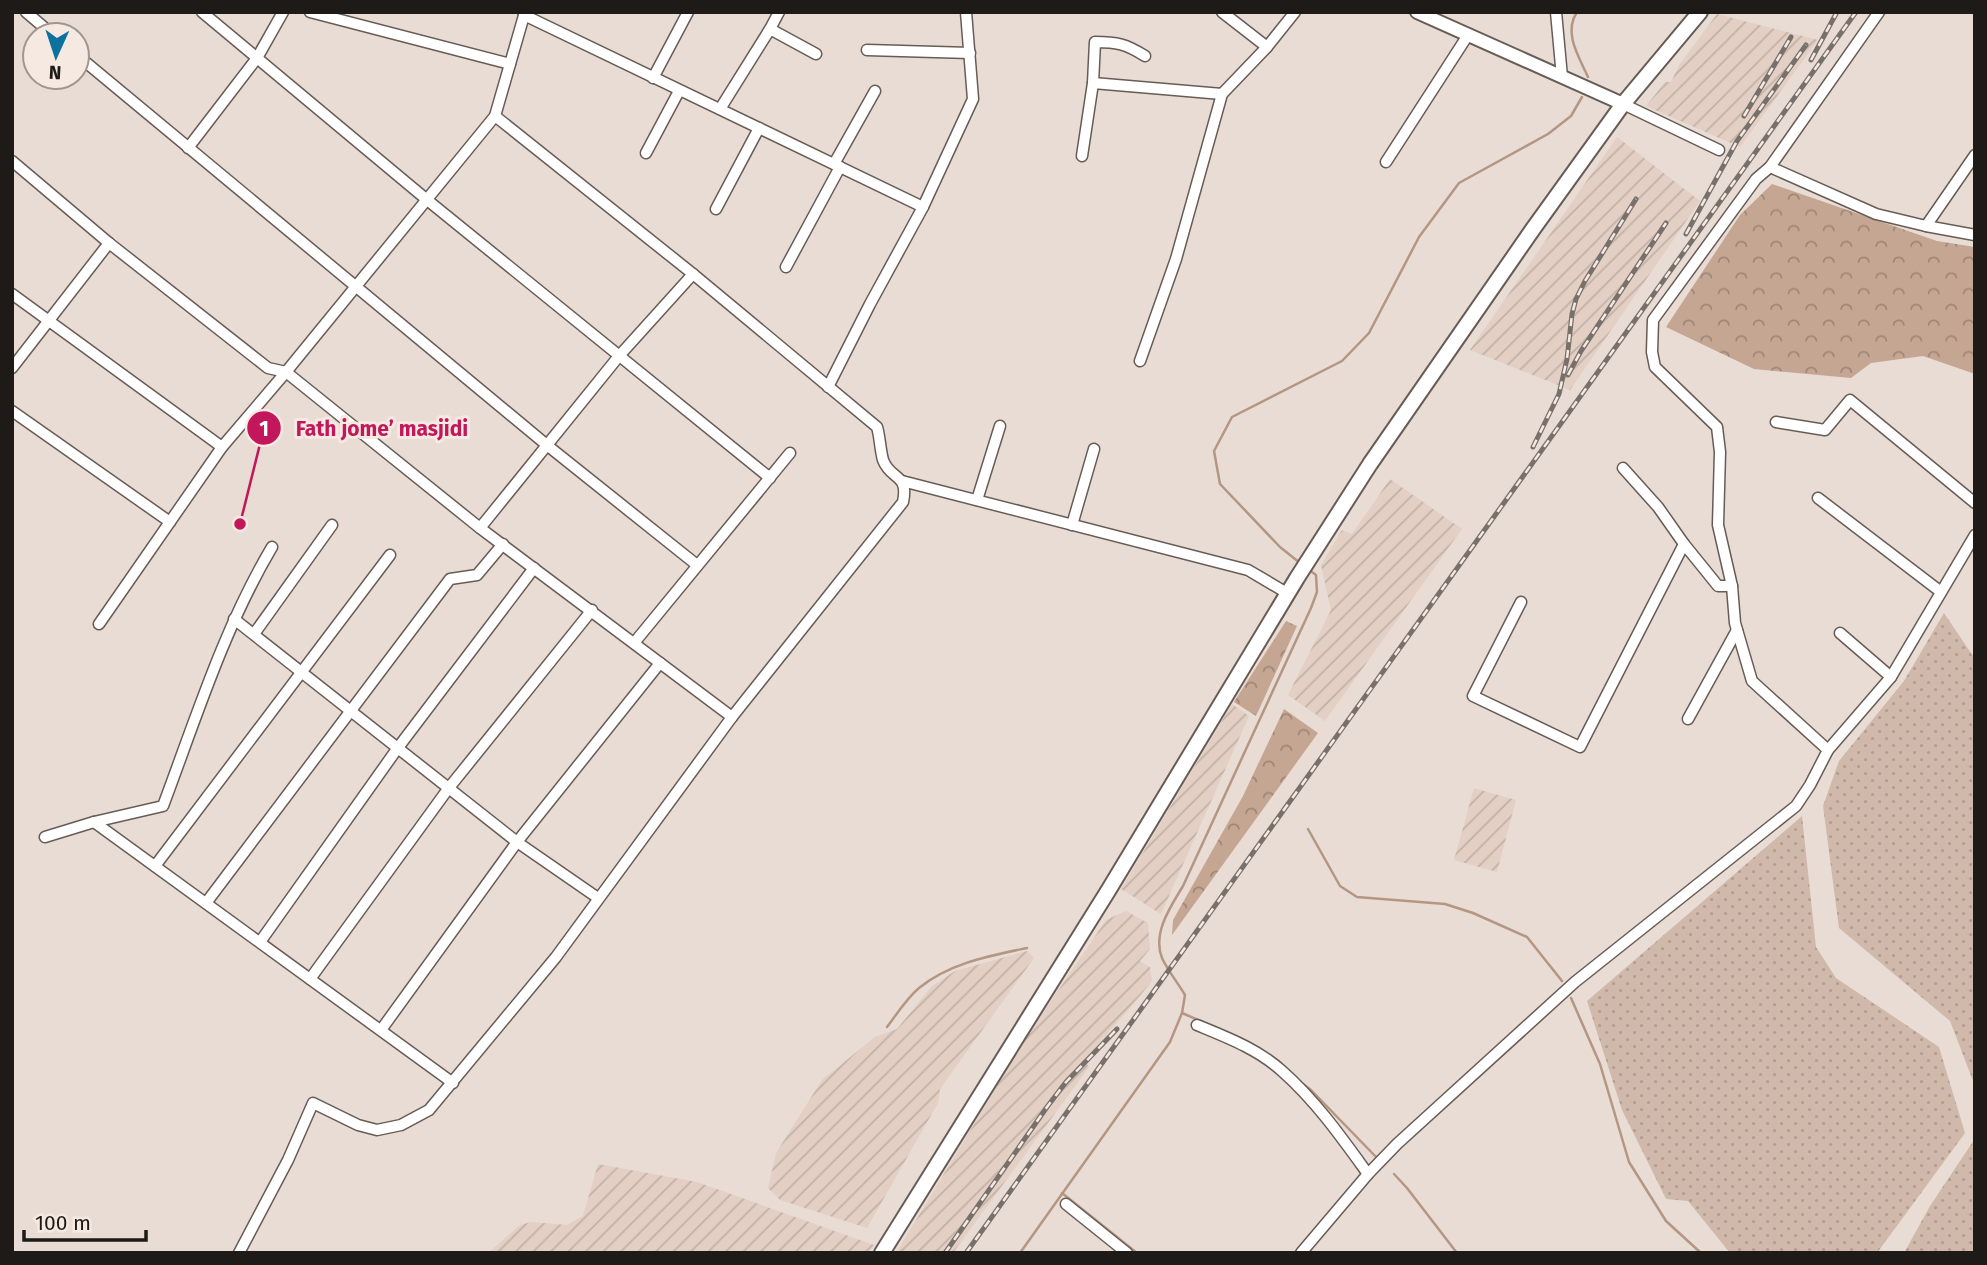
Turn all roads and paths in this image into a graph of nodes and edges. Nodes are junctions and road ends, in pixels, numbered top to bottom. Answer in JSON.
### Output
{"nodes":[{"id":1,"x":202,"y":12,"type":"edge"},
{"id":2,"x":283,"y":12,"type":"edge"},
{"id":3,"x":310,"y":12,"type":"edge"},
{"id":4,"x":688,"y":12,"type":"edge"},
{"id":5,"x":779,"y":12,"type":"edge"},
{"id":6,"x":966,"y":12,"type":"edge"},
{"id":7,"x":1222,"y":12,"type":"edge"},
{"id":8,"x":1295,"y":12,"type":"edge"},
{"id":9,"x":1418,"y":12,"type":"edge"},
{"id":10,"x":1556,"y":12,"type":"edge"},
{"id":11,"x":1700,"y":12,"type":"edge"},
{"id":12,"x":1879,"y":12,"type":"edge"},
{"id":13,"x":525,"y":14,"type":"edge"},
{"id":14,"x":771,"y":29,"type":"junction"},
{"id":15,"x":1468,"y":35,"type":"junction"},
{"id":16,"x":1267,"y":47,"type":"junction"},
{"id":17,"x":867,"y":50,"type":"dead end"},
{"id":18,"x":970,"y":52,"type":"junction"},
{"id":19,"x":816,"y":54,"type":"dead end"},
{"id":20,"x":1145,"y":57,"type":"dead end"},
{"id":21,"x":257,"y":58,"type":"junction"},
{"id":22,"x":510,"y":64,"type":"junction"},
{"id":23,"x":91,"y":67,"type":"edge"},
{"id":24,"x":1562,"y":77,"type":"junction"},
{"id":25,"x":653,"y":78,"type":"junction"},
{"id":26,"x":1093,"y":83,"type":"junction"},
{"id":27,"x":680,"y":91,"type":"junction"},
{"id":28,"x":875,"y":91,"type":"dead end"},
{"id":29,"x":1223,"y":94,"type":"junction"},
{"id":30,"x":1623,"y":104,"type":"junction"},
{"id":31,"x":720,"y":109,"type":"junction"},
{"id":32,"x":495,"y":116,"type":"junction"},
{"id":33,"x":759,"y":128,"type":"junction"},
{"id":34,"x":188,"y":148,"type":"junction"},
{"id":35,"x":1719,"y":150,"type":"dead end"},
{"id":36,"x":646,"y":153,"type":"dead end"},
{"id":37,"x":1975,"y":155,"type":"edge"},
{"id":38,"x":1082,"y":156,"type":"dead end"},
{"id":39,"x":12,"y":161,"type":"edge"},
{"id":40,"x":1387,"y":162,"type":"dead end"},
{"id":41,"x":837,"y":166,"type":"junction"},
{"id":42,"x":1770,"y":167,"type":"junction"},
{"id":43,"x":426,"y":199,"type":"junction"},
{"id":44,"x":923,"y":207,"type":"junction"},
{"id":45,"x":716,"y":209,"type":"dead end"},
{"id":46,"x":1926,"y":226,"type":"junction"},
{"id":47,"x":1975,"y":235,"type":"edge"},
{"id":48,"x":109,"y":243,"type":"junction"},
{"id":49,"x":786,"y":267,"type":"dead end"},
{"id":50,"x":693,"y":274,"type":"junction"},
{"id":51,"x":356,"y":286,"type":"junction"},
{"id":52,"x":12,"y":294,"type":"edge"},
{"id":53,"x":48,"y":321,"type":"junction"},
{"id":54,"x":619,"y":356,"type":"junction"},
{"id":55,"x":1140,"y":361,"type":"dead end"},
{"id":56,"x":12,"y":368,"type":"edge"},
{"id":57,"x":286,"y":372,"type":"junction"},
{"id":58,"x":828,"y":387,"type":"junction"},
{"id":59,"x":12,"y":411,"type":"edge"},
{"id":60,"x":1776,"y":422,"type":"dead end"},
{"id":61,"x":1000,"y":426,"type":"dead end"},
{"id":62,"x":548,"y":446,"type":"junction"},
{"id":63,"x":222,"y":447,"type":"junction"},
{"id":64,"x":1094,"y":449,"type":"dead end"},
{"id":65,"x":790,"y":453,"type":"dead end"},
{"id":66,"x":1623,"y":468,"type":"dead end"},
{"id":67,"x":769,"y":478,"type":"junction"},
{"id":68,"x":902,"y":481,"type":"junction"},
{"id":69,"x":1818,"y":498,"type":"dead end"},
{"id":70,"x":977,"y":500,"type":"junction"},
{"id":71,"x":1975,"y":503,"type":"edge"},
{"id":72,"x":170,"y":522,"type":"junction"},
{"id":73,"x":332,"y":525,"type":"dead end"},
{"id":74,"x":1072,"y":525,"type":"junction"},
{"id":75,"x":480,"y":528,"type":"junction"},
{"id":76,"x":1975,"y":535,"type":"edge"},
{"id":77,"x":503,"y":544,"type":"junction"},
{"id":78,"x":1684,"y":544,"type":"junction"},
{"id":79,"x":272,"y":547,"type":"dead end"},
{"id":80,"x":390,"y":555,"type":"dead end"},
{"id":81,"x":698,"y":565,"type":"junction"},
{"id":82,"x":534,"y":568,"type":"junction"},
{"id":83,"x":1732,"y":586,"type":"junction"},
{"id":84,"x":1941,"y":592,"type":"junction"},
{"id":85,"x":1287,"y":593,"type":"junction"},
{"id":86,"x":1521,"y":601,"type":"dead end"},
{"id":87,"x":592,"y":610,"type":"junction"},
{"id":88,"x":234,"y":620,"type":"junction"},
{"id":89,"x":99,"y":624,"type":"dead end"},
{"id":90,"x":1737,"y":630,"type":"junction"},
{"id":91,"x":1840,"y":633,"type":"dead end"},
{"id":92,"x":254,"y":634,"type":"junction"},
{"id":93,"x":634,"y":643,"type":"junction"},
{"id":94,"x":660,"y":663,"type":"junction"},
{"id":95,"x":300,"y":672,"type":"junction"},
{"id":96,"x":1891,"y":677,"type":"junction"},
{"id":97,"x":351,"y":712,"type":"junction"},
{"id":98,"x":732,"y":717,"type":"junction"},
{"id":99,"x":1688,"y":719,"type":"dead end"},
{"id":100,"x":397,"y":749,"type":"junction"},
{"id":101,"x":1828,"y":750,"type":"junction"},
{"id":102,"x":448,"y":789,"type":"junction"},
{"id":103,"x":94,"y":822,"type":"junction"},
{"id":104,"x":45,"y":837,"type":"dead end"},
{"id":105,"x":517,"y":842,"type":"junction"},
{"id":106,"x":155,"y":866,"type":"junction"},
{"id":107,"x":598,"y":898,"type":"junction"},
{"id":108,"x":206,"y":903,"type":"junction"},
{"id":109,"x":260,"y":942,"type":"junction"},
{"id":110,"x":310,"y":979,"type":"junction"},
{"id":111,"x":1197,"y":1025,"type":"dead end"},
{"id":112,"x":381,"y":1030,"type":"junction"},
{"id":113,"x":453,"y":1083,"type":"junction"},
{"id":114,"x":1368,"y":1174,"type":"junction"},
{"id":115,"x":1066,"y":1204,"type":"dead end"},
{"id":116,"x":239,"y":1253,"type":"edge"},
{"id":117,"x":882,"y":1253,"type":"edge"},
{"id":118,"x":1127,"y":1253,"type":"edge"},
{"id":119,"x":1301,"y":1253,"type":"edge"}],
"edges":[{"from":1,"to":21,"type":"street"},
{"from":2,"to":21,"type":"street"},
{"from":3,"to":22,"type":"street"},
{"from":4,"to":25,"type":"street"},
{"from":5,"to":14,"type":"street"},
{"from":6,"to":18,"type":"street"},
{"from":7,"to":16,"type":"street"},
{"from":8,"to":16,"type":"street"},
{"from":9,"to":15,"type":"street"},
{"from":10,"to":24,"type":"street"},
{"from":11,"to":30,"type":"main road"},
{"from":12,"to":42,"type":"street"},
{"from":13,"to":22,"type":"street"},
{"from":13,"to":25,"type":"street"},
{"from":14,"to":19,"type":"street"},
{"from":14,"to":31,"type":"street"},
{"from":15,"to":24,"type":"street"},
{"from":15,"to":40,"type":"street"},
{"from":16,"to":29,"type":"street"},
{"from":17,"to":18,"type":"street"},
{"from":18,"to":44,"type":"street"},
{"from":20,"to":26,"type":"street"},
{"from":21,"to":34,"type":"street"},
{"from":21,"to":43,"type":"street"},
{"from":22,"to":32,"type":"street"},
{"from":23,"to":34,"type":"street"},
{"from":24,"to":30,"type":"street"},
{"from":25,"to":27,"type":"street"},
{"from":26,"to":29,"type":"street"},
{"from":26,"to":38,"type":"street"},
{"from":27,"to":31,"type":"street"},
{"from":27,"to":36,"type":"street"},
{"from":28,"to":41,"type":"street"},
{"from":29,"to":55,"type":"street"},
{"from":30,"to":35,"type":"street"},
{"from":30,"to":85,"type":"main road"},
{"from":31,"to":33,"type":"street"},
{"from":32,"to":43,"type":"street"},
{"from":32,"to":50,"type":"street"},
{"from":33,"to":41,"type":"street"},
{"from":33,"to":45,"type":"street"},
{"from":34,"to":51,"type":"street"},
{"from":37,"to":46,"type":"street"},
{"from":39,"to":48,"type":"street"},
{"from":41,"to":44,"type":"street"},
{"from":41,"to":49,"type":"street"},
{"from":42,"to":46,"type":"street"},
{"from":42,"to":83,"type":"street"},
{"from":43,"to":51,"type":"street"},
{"from":43,"to":54,"type":"street"},
{"from":44,"to":58,"type":"street"},
{"from":46,"to":47,"type":"street"},
{"from":48,"to":53,"type":"street"},
{"from":48,"to":57,"type":"street"},
{"from":50,"to":54,"type":"street"},
{"from":50,"to":58,"type":"street"},
{"from":51,"to":57,"type":"street"},
{"from":51,"to":62,"type":"street"},
{"from":52,"to":53,"type":"street"},
{"from":53,"to":56,"type":"street"},
{"from":53,"to":63,"type":"street"},
{"from":54,"to":62,"type":"street"},
{"from":54,"to":67,"type":"street"},
{"from":57,"to":63,"type":"street"},
{"from":57,"to":75,"type":"street"},
{"from":58,"to":68,"type":"street"},
{"from":59,"to":72,"type":"street"},
{"from":60,"to":71,"type":"street"},
{"from":61,"to":70,"type":"street"},
{"from":62,"to":75,"type":"street"},
{"from":62,"to":81,"type":"street"},
{"from":63,"to":72,"type":"street"},
{"from":64,"to":74,"type":"street"},
{"from":65,"to":67,"type":"street"},
{"from":66,"to":78,"type":"street"},
{"from":67,"to":81,"type":"street"},
{"from":68,"to":70,"type":"street"},
{"from":68,"to":98,"type":"street"},
{"from":69,"to":84,"type":"street"},
{"from":70,"to":74,"type":"street"},
{"from":72,"to":89,"type":"street"},
{"from":73,"to":92,"type":"street"},
{"from":74,"to":85,"type":"street"},
{"from":75,"to":77,"type":"street"},
{"from":76,"to":84,"type":"street"},
{"from":77,"to":82,"type":"street"},
{"from":77,"to":97,"type":"street"},
{"from":78,"to":83,"type":"street"},
{"from":78,"to":86,"type":"street"},
{"from":79,"to":88,"type":"street"},
{"from":80,"to":95,"type":"street"},
{"from":81,"to":93,"type":"street"},
{"from":82,"to":87,"type":"street"},
{"from":82,"to":100,"type":"street"},
{"from":83,"to":90,"type":"street"},
{"from":84,"to":96,"type":"street"},
{"from":85,"to":117,"type":"main road"},
{"from":87,"to":93,"type":"street"},
{"from":87,"to":102,"type":"street"},
{"from":88,"to":92,"type":"street"},
{"from":88,"to":103,"type":"street"},
{"from":90,"to":99,"type":"street"},
{"from":90,"to":101,"type":"street"},
{"from":91,"to":96,"type":"street"},
{"from":92,"to":95,"type":"street"},
{"from":93,"to":94,"type":"street"},
{"from":94,"to":98,"type":"street"},
{"from":94,"to":105,"type":"street"},
{"from":95,"to":97,"type":"street"},
{"from":95,"to":106,"type":"street"},
{"from":96,"to":101,"type":"street"},
{"from":97,"to":100,"type":"street"},
{"from":97,"to":108,"type":"street"},
{"from":98,"to":107,"type":"street"},
{"from":100,"to":102,"type":"street"},
{"from":100,"to":109,"type":"street"},
{"from":101,"to":114,"type":"street"},
{"from":102,"to":105,"type":"street"},
{"from":102,"to":110,"type":"street"},
{"from":103,"to":104,"type":"street"},
{"from":103,"to":106,"type":"street"},
{"from":105,"to":107,"type":"street"},
{"from":105,"to":112,"type":"street"},
{"from":106,"to":108,"type":"street"},
{"from":107,"to":113,"type":"street"},
{"from":108,"to":109,"type":"street"},
{"from":109,"to":110,"type":"street"},
{"from":110,"to":112,"type":"street"},
{"from":111,"to":114,"type":"street"},
{"from":112,"to":113,"type":"street"},
{"from":113,"to":116,"type":"street"},
{"from":114,"to":119,"type":"street"},
{"from":115,"to":118,"type":"street"}]}
